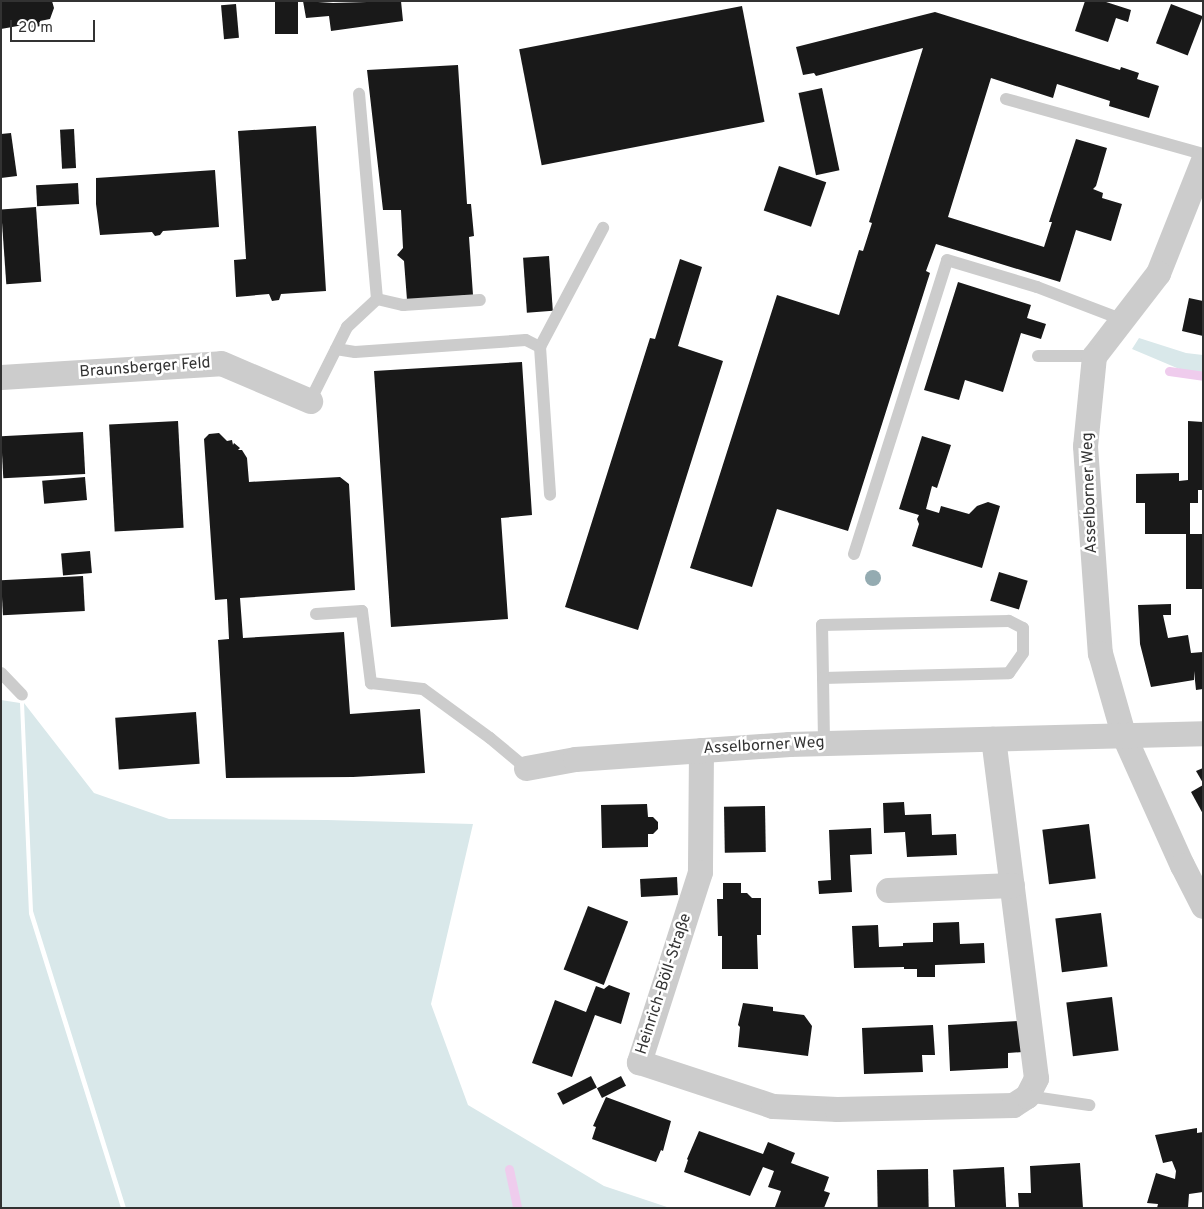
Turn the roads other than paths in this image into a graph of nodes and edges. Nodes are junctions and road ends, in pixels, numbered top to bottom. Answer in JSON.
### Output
{"nodes":[{"id":1,"x":359,"y":94,"type":"dead end"},
{"id":2,"x":1006,"y":99,"type":"dead end"},
{"id":3,"x":1201,"y":167,"type":"edge"},
{"id":4,"x":603,"y":228,"type":"dead end"},
{"id":5,"x":377,"y":299,"type":"junction"},
{"id":6,"x":480,"y":300,"type":"dead end"},
{"id":7,"x":1121,"y":319,"type":"junction"},
{"id":8,"x":540,"y":347,"type":"junction"},
{"id":9,"x":336,"y":349,"type":"junction"},
{"id":10,"x":1038,"y":356,"type":"dead end"},
{"id":11,"x":1094,"y":356,"type":"junction"},
{"id":12,"x":1,"y":377,"type":"edge"},
{"id":13,"x":310,"y":401,"type":"joint"},
{"id":14,"x":550,"y":495,"type":"dead end"},
{"id":15,"x":854,"y":554,"type":"dead end"},
{"id":16,"x":316,"y":614,"type":"dead end"},
{"id":17,"x":1,"y":673,"type":"edge"},
{"id":18,"x":823,"y":678,"type":"junction"},
{"id":19,"x":22,"y":695,"type":"dead end"},
{"id":20,"x":1203,"y":733,"type":"edge"},
{"id":21,"x":1123,"y":734,"type":"junction"},
{"id":22,"x":993,"y":739,"type":"junction"},
{"id":23,"x":824,"y":743,"type":"junction"},
{"id":24,"x":701,"y":750,"type":"junction"},
{"id":25,"x":526,"y":768,"type":"joint"},
{"id":26,"x":1012,"y":884,"type":"junction"},
{"id":27,"x":888,"y":890,"type":"dead end"},
{"id":28,"x":1203,"y":906,"type":"edge"},
{"id":29,"x":1027,"y":1096,"type":"junction"},
{"id":30,"x":1089,"y":1105,"type":"dead end"}],
"edges":[{"from":1,"to":5,"type":"lane"},
{"from":2,"to":3,"type":"lane"},
{"from":3,"to":7,"type":"street"},
{"from":4,"to":8,"type":"lane"},
{"from":5,"to":6,"type":"lane"},
{"from":5,"to":9,"type":"lane"},
{"from":7,"to":11,"type":"street"},
{"from":7,"to":15,"type":"lane"},
{"from":8,"to":9,"type":"lane"},
{"from":8,"to":14,"type":"lane"},
{"from":9,"to":13,"type":"lane"},
{"from":10,"to":11,"type":"lane"},
{"from":11,"to":21,"type":"street","name":"Asselborner Weg"},
{"from":12,"to":13,"type":"street","name":"Braunsberger Feld"},
{"from":16,"to":25,"type":"lane"},
{"from":17,"to":19,"type":"lane"},
{"from":18,"to":18,"type":"lane"},
{"from":18,"to":23,"type":"lane"},
{"from":20,"to":21,"type":"street","name":"Asselborner Weg"},
{"from":21,"to":22,"type":"street","name":"Asselborner Weg"},
{"from":21,"to":28,"type":"street","name":"Asselborner Weg"},
{"from":22,"to":23,"type":"street","name":"Asselborner Weg"},
{"from":22,"to":26,"type":"street"},
{"from":23,"to":24,"type":"street","name":"Asselborner Weg"},
{"from":24,"to":25,"type":"street","name":"Asselborner Weg"},
{"from":24,"to":29,"type":"street","name":"Heinrich-Böll-Straße"},
{"from":26,"to":27,"type":"street"},
{"from":26,"to":29,"type":"street"},
{"from":29,"to":30,"type":"lane"}]}
